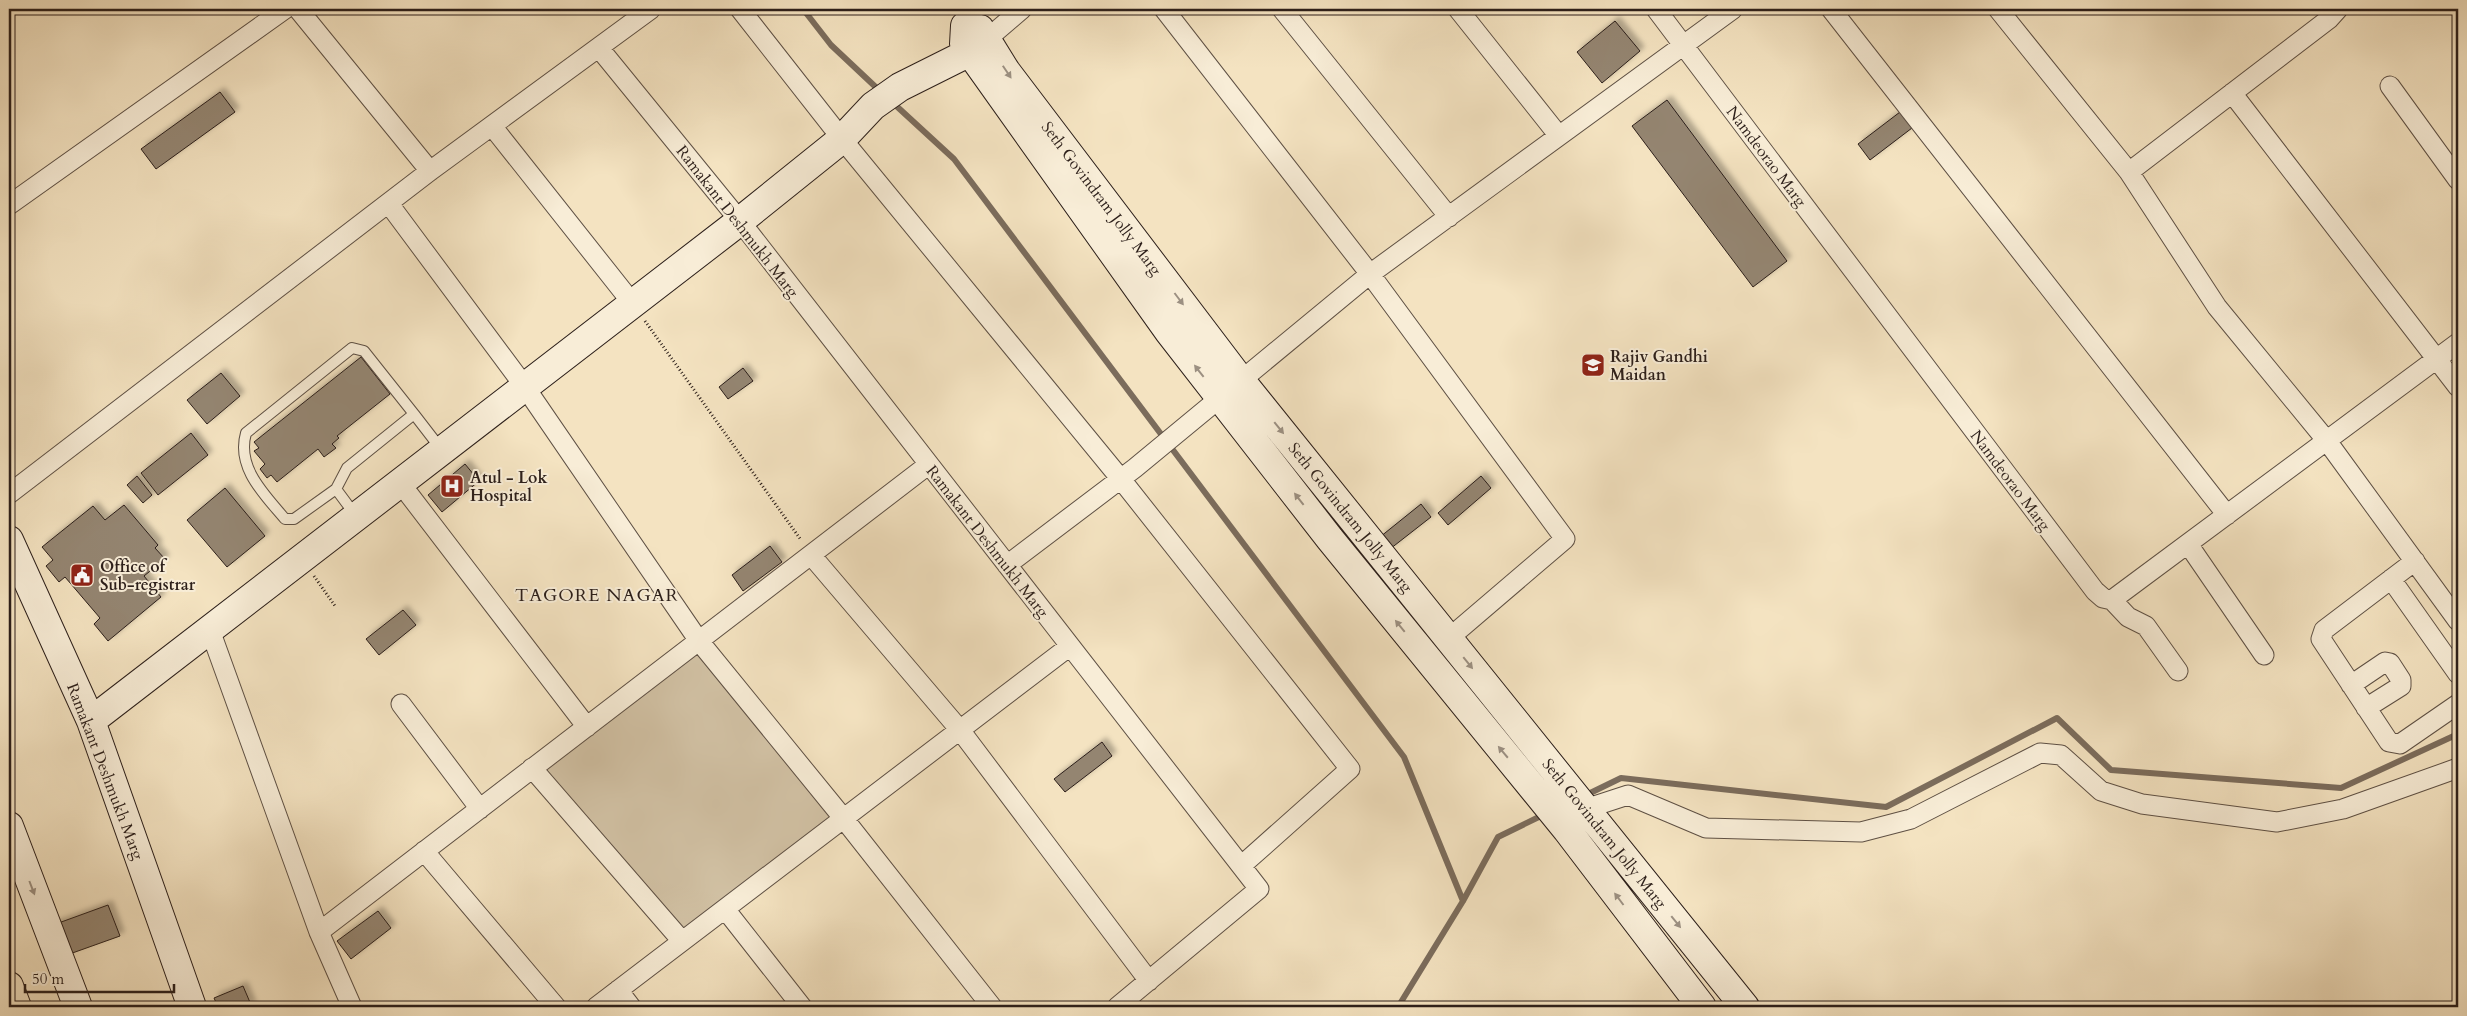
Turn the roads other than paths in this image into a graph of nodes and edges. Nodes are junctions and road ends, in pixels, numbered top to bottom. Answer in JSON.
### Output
{"nodes":[{"id":1,"x":285,"y":9,"type":"edge"},
{"id":2,"x":298,"y":9,"type":"edge"},
{"id":3,"x":651,"y":9,"type":"edge"},
{"id":4,"x":740,"y":9,"type":"edge"},
{"id":5,"x":1022,"y":9,"type":"edge"},
{"id":6,"x":1164,"y":9,"type":"edge"},
{"id":7,"x":1282,"y":9,"type":"edge"},
{"id":8,"x":1458,"y":9,"type":"edge"},
{"id":9,"x":1656,"y":9,"type":"edge"},
{"id":10,"x":1733,"y":9,"type":"edge"},
{"id":11,"x":1831,"y":9,"type":"edge"},
{"id":12,"x":1998,"y":9,"type":"edge"},
{"id":13,"x":2338,"y":9,"type":"edge"},
{"id":14,"x":969,"y":31,"type":"edge"},
{"id":15,"x":1684,"y":46,"type":"junction"},
{"id":16,"x":599,"y":48,"type":"junction"},
{"id":17,"x":2390,"y":86,"type":"dead end"},
{"id":18,"x":2232,"y":93,"type":"junction"},
{"id":19,"x":492,"y":126,"type":"junction"},
{"id":20,"x":1560,"y":136,"type":"junction"},
{"id":21,"x":842,"y":139,"type":"junction"},
{"id":22,"x":430,"y":171,"type":"junction"},
{"id":23,"x":2129,"y":172,"type":"junction"},
{"id":24,"x":2458,"y":180,"type":"edge"},
{"id":25,"x":389,"y":204,"type":"junction"},
{"id":26,"x":9,"y":205,"type":"edge"},
{"id":27,"x":1449,"y":217,"type":"junction"},
{"id":28,"x":740,"y":221,"type":"junction"},
{"id":29,"x":1370,"y":274,"type":"junction"},
{"id":30,"x":633,"y":304,"type":"junction"},
{"id":31,"x":2458,"y":343,"type":"edge"},
{"id":32,"x":2437,"y":359,"type":"junction"},
{"id":33,"x":1242,"y":382,"type":"junction"},
{"id":34,"x":525,"y":387,"type":"junction"},
{"id":35,"x":2458,"y":387,"type":"edge"},
{"id":36,"x":1220,"y":398,"type":"junction"},
{"id":37,"x":414,"y":414,"type":"junction"},
{"id":38,"x":2326,"y":441,"type":"junction"},
{"id":39,"x":443,"y":451,"type":"junction"},
{"id":40,"x":928,"y":465,"type":"junction"},
{"id":41,"x":1127,"y":473,"type":"junction"},
{"id":42,"x":400,"y":484,"type":"junction"},
{"id":43,"x":336,"y":489,"type":"junction"},
{"id":44,"x":9,"y":494,"type":"edge"},
{"id":45,"x":2227,"y":515,"type":"junction"},
{"id":46,"x":357,"y":517,"type":"junction"},
{"id":47,"x":9,"y":540,"type":"edge"},
{"id":48,"x":2188,"y":544,"type":"junction"},
{"id":49,"x":811,"y":555,"type":"junction"},
{"id":50,"x":2415,"y":561,"type":"junction"},
{"id":51,"x":1007,"y":565,"type":"junction"},
{"id":52,"x":2391,"y":579,"type":"junction"},
{"id":53,"x":2112,"y":600,"type":"junction"},
{"id":54,"x":2458,"y":620,"type":"edge"},
{"id":55,"x":210,"y":630,"type":"junction"},
{"id":56,"x":1448,"y":639,"type":"junction"},
{"id":57,"x":699,"y":641,"type":"junction"},
{"id":58,"x":1070,"y":646,"type":"junction"},
{"id":59,"x":2264,"y":655,"type":"dead end"},
{"id":60,"x":2178,"y":671,"type":"dead end"},
{"id":61,"x":2458,"y":674,"type":"edge"},
{"id":62,"x":2351,"y":685,"type":"junction"},
{"id":63,"x":401,"y":704,"type":"dead end"},
{"id":64,"x":2458,"y":704,"type":"edge"},
{"id":65,"x":2366,"y":708,"type":"junction"},
{"id":66,"x":91,"y":721,"type":"junction"},
{"id":67,"x":587,"y":727,"type":"junction"},
{"id":68,"x":960,"y":730,"type":"junction"},
{"id":69,"x":1552,"y":767,"type":"junction"},
{"id":70,"x":532,"y":768,"type":"junction"},
{"id":71,"x":2458,"y":768,"type":"edge"},
{"id":72,"x":1530,"y":784,"type":"junction"},
{"id":73,"x":1582,"y":805,"type":"junction"},
{"id":74,"x":480,"y":809,"type":"junction"},
{"id":75,"x":844,"y":819,"type":"junction"},
{"id":76,"x":1560,"y":821,"type":"junction"},
{"id":77,"x":9,"y":826,"type":"edge"},
{"id":78,"x":424,"y":851,"type":"junction"},
{"id":79,"x":1241,"y":866,"type":"junction"},
{"id":80,"x":725,"y":909,"type":"junction"},
{"id":81,"x":319,"y":932,"type":"junction"},
{"id":82,"x":682,"y":941,"type":"junction"},
{"id":83,"x":1149,"y":981,"type":"junction"},
{"id":84,"x":9,"y":986,"type":"edge"},
{"id":85,"x":618,"y":990,"type":"junction"},
{"id":86,"x":17,"y":1007,"type":"edge"},
{"id":87,"x":78,"y":1007,"type":"edge"},
{"id":88,"x":192,"y":1007,"type":"edge"},
{"id":89,"x":352,"y":1007,"type":"edge"},
{"id":90,"x":556,"y":1007,"type":"edge"},
{"id":91,"x":596,"y":1007,"type":"edge"},
{"id":92,"x":631,"y":1007,"type":"edge"},
{"id":93,"x":802,"y":1007,"type":"edge"},
{"id":94,"x":992,"y":1007,"type":"edge"},
{"id":95,"x":1116,"y":1007,"type":"edge"},
{"id":96,"x":1702,"y":1007,"type":"edge"},
{"id":97,"x":1745,"y":1007,"type":"edge"}],
"edges":[{"from":1,"to":26,"type":"street"},
{"from":2,"to":22,"type":"street"},
{"from":3,"to":16,"type":"street"},
{"from":4,"to":21,"type":"street"},
{"from":5,"to":14,"type":"street"},
{"from":6,"to":29,"type":"street"},
{"from":7,"to":27,"type":"street"},
{"from":8,"to":20,"type":"street"},
{"from":9,"to":15,"type":"street","name":"Namdeorao Marg"},
{"from":10,"to":15,"type":"street"},
{"from":11,"to":45,"type":"street"},
{"from":12,"to":23,"type":"street"},
{"from":13,"to":18,"type":"street"},
{"from":14,"to":21,"type":"street"},
{"from":14,"to":33,"type":"street","name":"Seth Govindram Jolly Marg","one_way":true},
{"from":36,"to":14,"type":"street","one_way":true},
{"from":15,"to":20,"type":"street"},
{"from":15,"to":53,"type":"street","name":"Namdeorao Marg"},
{"from":16,"to":19,"type":"street"},
{"from":16,"to":28,"type":"street","name":"Ramakant Deshmukh Marg"},
{"from":17,"to":24,"type":"street"},
{"from":18,"to":23,"type":"street"},
{"from":18,"to":32,"type":"street"},
{"from":19,"to":22,"type":"street"},
{"from":19,"to":30,"type":"street"},
{"from":20,"to":27,"type":"street"},
{"from":21,"to":28,"type":"street"},
{"from":21,"to":41,"type":"street"},
{"from":22,"to":25,"type":"street"},
{"from":23,"to":38,"type":"street"},
{"from":25,"to":34,"type":"street"},
{"from":25,"to":44,"type":"street"},
{"from":27,"to":29,"type":"street"},
{"from":28,"to":30,"type":"street"},
{"from":28,"to":40,"type":"street","name":"Ramakant Deshmukh Marg"},
{"from":29,"to":33,"type":"street"},
{"from":29,"to":56,"type":"street"},
{"from":30,"to":34,"type":"street"},
{"from":31,"to":32,"type":"street"},
{"from":32,"to":35,"type":"street"},
{"from":32,"to":38,"type":"street"},
{"from":33,"to":36,"type":"street"},
{"from":33,"to":56,"type":"street","name":"Seth Govindram Jolly Marg","one_way":true},
{"from":34,"to":39,"type":"street"},
{"from":34,"to":57,"type":"street"},
{"from":36,"to":41,"type":"street"},
{"from":72,"to":36,"type":"street","one_way":true},
{"from":37,"to":39,"type":"lane"},
{"from":37,"to":43,"type":"lane"},
{"from":37,"to":43,"type":"lane"},
{"from":38,"to":45,"type":"street"},
{"from":38,"to":50,"type":"street"},
{"from":39,"to":42,"type":"street"},
{"from":40,"to":49,"type":"street"},
{"from":40,"to":51,"type":"street","name":"Ramakant Deshmukh Marg"},
{"from":41,"to":51,"type":"street"},
{"from":41,"to":79,"type":"street"},
{"from":42,"to":46,"type":"street"},
{"from":42,"to":67,"type":"street"},
{"from":43,"to":46,"type":"lane"},
{"from":45,"to":48,"type":"street"},
{"from":46,"to":55,"type":"street"},
{"from":47,"to":66,"type":"street","name":"Ramakant Deshmukh Marg"},
{"from":48,"to":53,"type":"street"},
{"from":48,"to":59,"type":"street"},
{"from":49,"to":57,"type":"street"},
{"from":49,"to":68,"type":"street"},
{"from":50,"to":52,"type":"street"},
{"from":50,"to":54,"type":"street"},
{"from":51,"to":58,"type":"street","name":"Ramakant Deshmukh Marg"},
{"from":52,"to":61,"type":"street"},
{"from":52,"to":62,"type":"street"},
{"from":53,"to":60,"type":"street","name":"Namdeorao Marg"},
{"from":55,"to":66,"type":"street"},
{"from":55,"to":81,"type":"street"},
{"from":56,"to":69,"type":"street","name":"Seth Govindram Jolly Marg","one_way":true},
{"from":57,"to":67,"type":"street"},
{"from":57,"to":75,"type":"street"},
{"from":58,"to":68,"type":"street"},
{"from":58,"to":79,"type":"street","name":"Ramakant Deshmukh Marg"},
{"from":62,"to":65,"type":"street"},
{"from":62,"to":65,"type":"street"},
{"from":63,"to":74,"type":"street"},
{"from":64,"to":65,"type":"street"},
{"from":66,"to":88,"type":"street","name":"Ramakant Deshmukh Marg"},
{"from":67,"to":70,"type":"street"},
{"from":68,"to":75,"type":"street"},
{"from":68,"to":83,"type":"street"},
{"from":69,"to":72,"type":"street"},
{"from":69,"to":73,"type":"street","name":"Seth Govindram Jolly Marg"},
{"from":70,"to":74,"type":"street"},
{"from":70,"to":82,"type":"street"},
{"from":71,"to":73,"type":"street"},
{"from":72,"to":76,"type":"street"},
{"from":73,"to":76,"type":"street"},
{"from":73,"to":97,"type":"street","name":"Seth Govindram Jolly Marg","one_way":true},
{"from":74,"to":78,"type":"street"},
{"from":75,"to":80,"type":"street"},
{"from":75,"to":94,"type":"street"},
{"from":96,"to":76,"type":"street","one_way":true},
{"from":77,"to":87,"type":"street","one_way":true},
{"from":78,"to":81,"type":"street"},
{"from":78,"to":90,"type":"street"},
{"from":79,"to":83,"type":"street","name":"Ramakant Deshmukh Marg"},
{"from":80,"to":82,"type":"street"},
{"from":80,"to":93,"type":"street"},
{"from":81,"to":89,"type":"street"},
{"from":82,"to":85,"type":"street"},
{"from":83,"to":95,"type":"street","name":"Ramakant Deshmukh Marg"},
{"from":84,"to":86,"type":"highway"},
{"from":85,"to":91,"type":"street"},
{"from":85,"to":92,"type":"street"}]}
